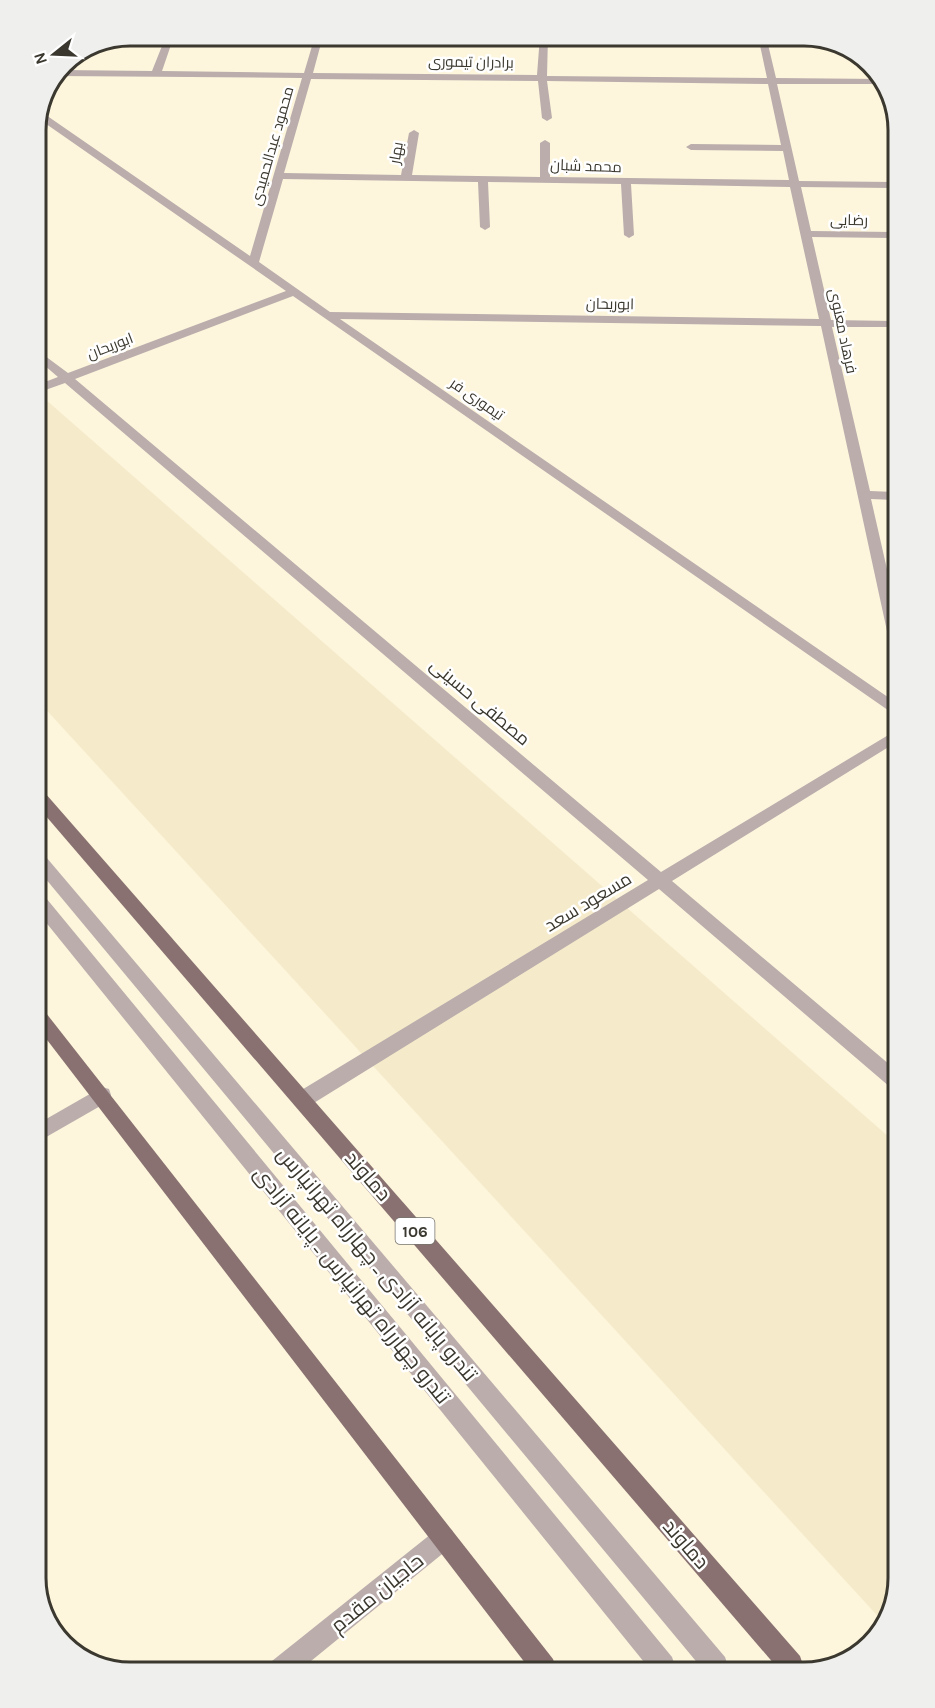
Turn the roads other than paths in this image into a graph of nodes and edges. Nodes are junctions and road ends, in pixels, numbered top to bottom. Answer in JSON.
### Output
{"nodes":[{"id":1,"x":166,"y":46,"type":"edge"},
{"id":2,"x":317,"y":46,"type":"edge"},
{"id":3,"x":543,"y":47,"type":"edge"},
{"id":4,"x":764,"y":47,"type":"edge"},
{"id":5,"x":84,"y":74,"type":"edge"},
{"id":6,"x":156,"y":74,"type":"junction"},
{"id":7,"x":309,"y":76,"type":"junction"},
{"id":8,"x":542,"y":78,"type":"junction"},
{"id":9,"x":772,"y":81,"type":"junction"},
{"id":10,"x":873,"y":82,"type":"edge"},
{"id":11,"x":547,"y":118,"type":"dead end"},
{"id":12,"x":47,"y":120,"type":"edge"},
{"id":13,"x":414,"y":133,"type":"dead end"},
{"id":14,"x":545,"y":142,"type":"dead end"},
{"id":15,"x":691,"y":147,"type":"dead end"},
{"id":16,"x":787,"y":148,"type":"junction"},
{"id":17,"x":279,"y":176,"type":"junction"},
{"id":18,"x":406,"y":178,"type":"junction"},
{"id":19,"x":483,"y":179,"type":"junction"},
{"id":20,"x":545,"y":180,"type":"junction"},
{"id":21,"x":626,"y":182,"type":"junction"},
{"id":22,"x":795,"y":184,"type":"junction"},
{"id":23,"x":888,"y":185,"type":"edge"},
{"id":24,"x":485,"y":227,"type":"dead end"},
{"id":25,"x":806,"y":234,"type":"junction"},
{"id":26,"x":629,"y":235,"type":"dead end"},
{"id":27,"x":888,"y":235,"type":"edge"},
{"id":28,"x":254,"y":264,"type":"junction"},
{"id":29,"x":294,"y":292,"type":"junction"},
{"id":30,"x":326,"y":315,"type":"junction"},
{"id":31,"x":825,"y":323,"type":"junction"},
{"id":32,"x":888,"y":324,"type":"edge"},
{"id":33,"x":47,"y":361,"type":"edge"},
{"id":34,"x":67,"y":378,"type":"junction"},
{"id":35,"x":47,"y":386,"type":"edge"},
{"id":36,"x":864,"y":495,"type":"junction"},
{"id":37,"x":888,"y":496,"type":"edge"},
{"id":38,"x":888,"y":605,"type":"edge"},
{"id":39,"x":888,"y":705,"type":"edge"},
{"id":40,"x":888,"y":740,"type":"edge"},
{"id":41,"x":47,"y":806,"type":"edge"},
{"id":42,"x":46,"y":869,"type":"edge"},
{"id":43,"x":660,"y":881,"type":"junction"},
{"id":44,"x":46,"y":911,"type":"edge"},
{"id":45,"x":46,"y":1026,"type":"edge"},
{"id":46,"x":888,"y":1074,"type":"edge"},
{"id":47,"x":102,"y":1095,"type":"junction"},
{"id":48,"x":302,"y":1100,"type":"junction"},
{"id":49,"x":46,"y":1129,"type":"edge"},
{"id":50,"x":444,"y":1538,"type":"junction"},
{"id":51,"x":292,"y":1661,"type":"edge"},
{"id":52,"x":539,"y":1662,"type":"edge"},
{"id":53,"x":660,"y":1662,"type":"edge"},
{"id":54,"x":713,"y":1662,"type":"edge"},
{"id":55,"x":788,"y":1662,"type":"edge"}],
"edges":[{"from":1,"to":6,"type":"street"},
{"from":2,"to":7,"type":"street","name":"محمود عبدالحمیدی"},
{"from":3,"to":8,"type":"street"},
{"from":4,"to":9,"type":"street","name":"فرهاد معنوی"},
{"from":5,"to":6,"type":"street","name":"برادران تیموری"},
{"from":6,"to":7,"type":"street","name":"برادران تیموری"},
{"from":7,"to":8,"type":"street","name":"برادران تیموری"},
{"from":7,"to":17,"type":"street","name":"محمود عبدالحمیدی"},
{"from":8,"to":9,"type":"street","name":"برادران تیموری"},
{"from":8,"to":11,"type":"street"},
{"from":9,"to":10,"type":"street","name":"برادران تیموری"},
{"from":9,"to":16,"type":"street","name":"فرهاد معنوی"},
{"from":12,"to":28,"type":"street","name":"تیموری فر"},
{"from":13,"to":18,"type":"street","name":"بهار"},
{"from":14,"to":20,"type":"street"},
{"from":15,"to":16,"type":"street"},
{"from":16,"to":22,"type":"street","name":"فرهاد معنوی"},
{"from":17,"to":18,"type":"street","name":"محمد شبان"},
{"from":17,"to":28,"type":"street","name":"محمود عبدالحمیدی"},
{"from":18,"to":19,"type":"street","name":"محمد شبان"},
{"from":19,"to":20,"type":"street","name":"محمد شبان"},
{"from":19,"to":24,"type":"street"},
{"from":20,"to":21,"type":"street","name":"محمد شبان"},
{"from":21,"to":22,"type":"street","name":"محمد شبان"},
{"from":21,"to":26,"type":"street"},
{"from":22,"to":23,"type":"street","name":"محمد شبان"},
{"from":22,"to":25,"type":"street","name":"فرهاد معنوی"},
{"from":25,"to":27,"type":"street","name":"رضایی"},
{"from":25,"to":31,"type":"street","name":"فرهاد معنوی"},
{"from":28,"to":29,"type":"street","name":"تیموری فر"},
{"from":29,"to":30,"type":"street","name":"تیموری فر"},
{"from":29,"to":34,"type":"street","name":"ابوریحان"},
{"from":30,"to":31,"type":"street","name":"ابوریحان"},
{"from":30,"to":39,"type":"street","name":"تیموری فر"},
{"from":31,"to":32,"type":"street","name":"ابوریحان"},
{"from":31,"to":36,"type":"street","name":"فرهاد معنوی"},
{"from":33,"to":34,"type":"street","name":"مصطفی حسینی"},
{"from":34,"to":35,"type":"street","name":"ابوریحان"},
{"from":34,"to":43,"type":"street","name":"مصطفی حسینی"},
{"from":36,"to":37,"type":"street"},
{"from":36,"to":38,"type":"street","name":"فرهاد معنوی"},
{"from":40,"to":43,"type":"street","name":"مسعود سعد"},
{"from":41,"to":48,"type":"main road","name":"دماوند","number":"106"},
{"from":42,"to":54,"type":"street","name":"تندرو پایانه آزادی ـ چهارراه تهرانپارس"},
{"from":43,"to":46,"type":"street","name":"مصطفی حسینی"},
{"from":43,"to":48,"type":"street","name":"مسعود سعد"},
{"from":44,"to":53,"type":"street","name":"تندرو چهارراه تهرانپارس ـ پایانه آزادی"},
{"from":45,"to":47,"type":"main road"},
{"from":47,"to":49,"type":"street"},
{"from":47,"to":50,"type":"main road"},
{"from":48,"to":55,"type":"main road","name":"دماوند","number":"106"},
{"from":50,"to":51,"type":"street","name":"حاجیان مقدم"},
{"from":50,"to":52,"type":"main road"}]}
